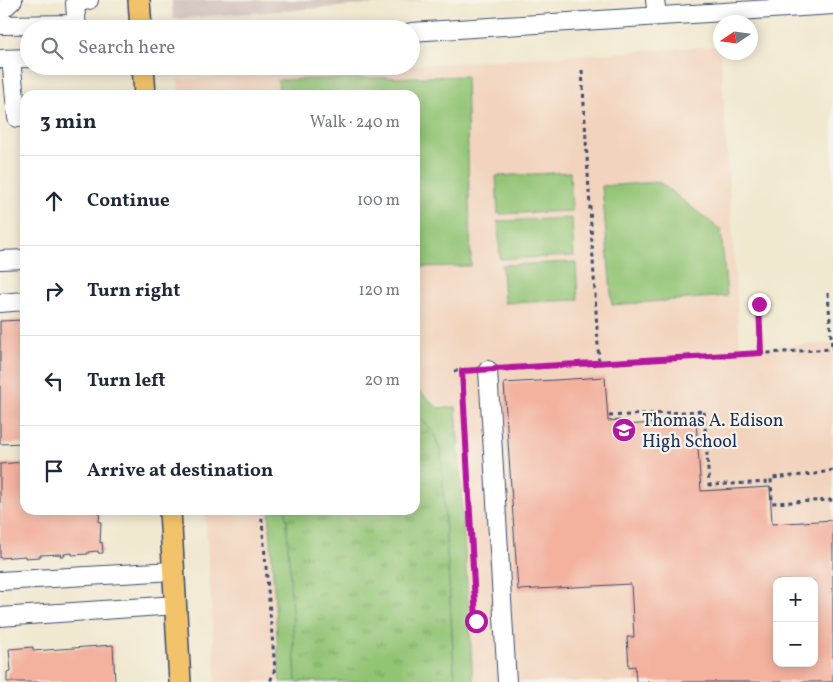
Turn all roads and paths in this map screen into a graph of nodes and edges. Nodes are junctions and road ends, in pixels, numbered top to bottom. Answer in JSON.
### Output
{"nodes":[{"id":1,"x":13,"y":0,"type":"edge"},
{"id":2,"x":139,"y":0,"type":"edge"},
{"id":3,"x":77,"y":1,"type":"edge"},
{"id":4,"x":833,"y":6,"type":"edge"},
{"id":5,"x":656,"y":8,"type":"edge"},
{"id":6,"x":0,"y":12,"type":"edge"},
{"id":7,"x":77,"y":20,"type":"edge"},
{"id":8,"x":140,"y":20,"type":"edge"},
{"id":9,"x":0,"y":25,"type":"edge"},
{"id":10,"x":20,"y":25,"type":"edge"},
{"id":11,"x":420,"y":31,"type":"edge"},
{"id":12,"x":20,"y":58,"type":"edge"},
{"id":13,"x":6,"y":59,"type":"edge"},
{"id":14,"x":582,"y":70,"type":"dead end"},
{"id":15,"x":144,"y":75,"type":"edge"},
{"id":16,"x":145,"y":90,"type":"edge"},
{"id":17,"x":20,"y":118,"type":"edge"},
{"id":18,"x":20,"y":259,"type":"edge"},
{"id":19,"x":0,"y":260,"type":"edge"},
{"id":20,"x":828,"y":294,"type":"dead end"},
{"id":21,"x":763,"y":298,"type":"dead end"},
{"id":22,"x":20,"y":301,"type":"edge"},
{"id":23,"x":0,"y":303,"type":"edge"},
{"id":24,"x":832,"y":349,"type":"edge"},
{"id":25,"x":761,"y":353,"type":"junction"},
{"id":26,"x":598,"y":363,"type":"junction"},
{"id":27,"x":488,"y":370,"type":"junction"},
{"id":28,"x":454,"y":371,"type":"dead end"},
{"id":29,"x":462,"y":371,"type":"junction"},
{"id":30,"x":609,"y":416,"type":"dead end"},
{"id":31,"x":833,"y":470,"type":"edge"},
{"id":32,"x":771,"y":482,"type":"junction"},
{"id":33,"x":833,"y":500,"type":"edge"},
{"id":34,"x":170,"y":515,"type":"edge"},
{"id":35,"x":261,"y":515,"type":"edge"},
{"id":36,"x":174,"y":571,"type":"junction"},
{"id":37,"x":0,"y":582,"type":"edge"},
{"id":38,"x":176,"y":605,"type":"junction"},
{"id":39,"x":0,"y":617,"type":"edge"},
{"id":40,"x":476,"y":621,"type":"dead end"},
{"id":41,"x":180,"y":682,"type":"edge"},
{"id":42,"x":270,"y":682,"type":"edge"},
{"id":43,"x":507,"y":682,"type":"edge"}],
"edges":[{"from":1,"to":6,"type":"street"},
{"from":2,"to":8,"type":"main road"},
{"from":3,"to":7,"type":"street"},
{"from":4,"to":5,"type":"street"},
{"from":5,"to":11,"type":"street"},
{"from":9,"to":10,"type":"street"},
{"from":12,"to":13,"type":"street"},
{"from":13,"to":17,"type":"street"},
{"from":14,"to":26,"type":"path"},
{"from":15,"to":16,"type":"main road"},
{"from":18,"to":19,"type":"street"},
{"from":20,"to":24,"type":"path"},
{"from":21,"to":25,"type":"path"},
{"from":22,"to":23,"type":"street"},
{"from":24,"to":25,"type":"path"},
{"from":25,"to":26,"type":"path"},
{"from":26,"to":27,"type":"path"},
{"from":27,"to":29,"type":"path"},
{"from":27,"to":43,"type":"street"},
{"from":28,"to":29,"type":"path"},
{"from":29,"to":40,"type":"path"},
{"from":30,"to":32,"type":"path"},
{"from":31,"to":32,"type":"path"},
{"from":32,"to":33,"type":"path"},
{"from":34,"to":36,"type":"main road"},
{"from":35,"to":42,"type":"path"},
{"from":36,"to":37,"type":"street"},
{"from":36,"to":38,"type":"main road"},
{"from":38,"to":39,"type":"street"},
{"from":38,"to":41,"type":"main road"}]}
